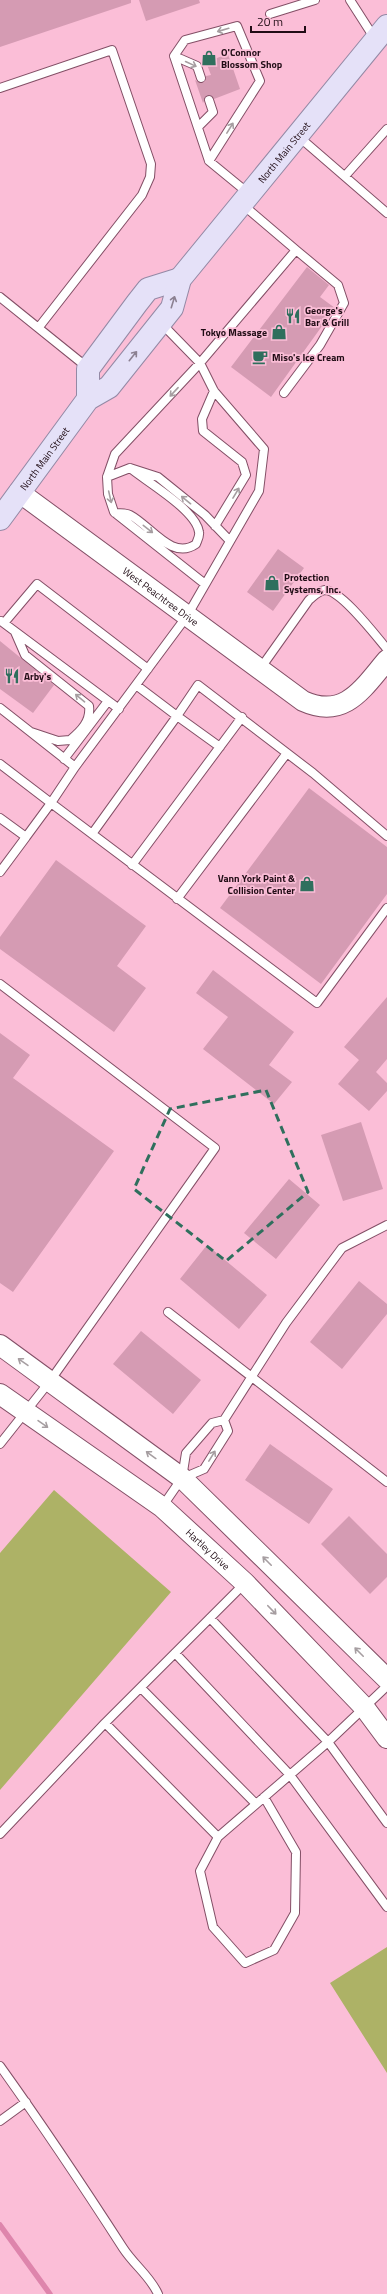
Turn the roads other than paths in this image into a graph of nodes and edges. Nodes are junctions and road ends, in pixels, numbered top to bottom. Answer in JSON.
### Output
{"nodes":[{"id":1,"x":315,"y":0,"type":"edge"},
{"id":2,"x":350,"y":0,"type":"edge"},
{"id":3,"x":270,"y":14,"type":"dead end"},
{"id":4,"x":381,"y":33,"type":"edge"},
{"id":5,"x":174,"y":56,"type":"junction"},
{"id":6,"x":201,"y":78,"type":"dead end"},
{"id":7,"x":0,"y":88,"type":"edge"},
{"id":8,"x":209,"y":100,"type":"dead end"},
{"id":9,"x":198,"y":127,"type":"junction"},
{"id":10,"x":387,"y":129,"type":"edge"},
{"id":11,"x":297,"y":135,"type":"junction"},
{"id":12,"x":209,"y":161,"type":"junction"},
{"id":13,"x":345,"y":176,"type":"junction"},
{"id":14,"x":245,"y":199,"type":"junction"},
{"id":15,"x":387,"y":213,"type":"edge"},
{"id":16,"x":296,"y":250,"type":"junction"},
{"id":17,"x":180,"y":279,"type":"junction"},
{"id":18,"x":148,"y":289,"type":"junction"},
{"id":19,"x":0,"y":297,"type":"edge"},
{"id":20,"x":160,"y":322,"type":"junction"},
{"id":21,"x":39,"y":327,"type":"junction"},
{"id":22,"x":200,"y":363,"type":"junction"},
{"id":23,"x":88,"y":369,"type":"junction"},
{"id":24,"x":109,"y":387,"type":"junction"},
{"id":25,"x":214,"y":391,"type":"junction"},
{"id":26,"x":284,"y":393,"type":"dead end"},
{"id":27,"x":88,"y":399,"type":"junction"},
{"id":28,"x":130,"y":468,"type":"junction"},
{"id":29,"x":107,"y":477,"type":"junction"},
{"id":30,"x":19,"y":492,"type":"junction"},
{"id":31,"x":114,"y":512,"type":"junction"},
{"id":32,"x":0,"y":519,"type":"edge"},
{"id":33,"x":215,"y":526,"type":"junction"},
{"id":34,"x":230,"y":541,"type":"junction"},
{"id":35,"x":205,"y":584,"type":"junction"},
{"id":36,"x":187,"y":616,"type":"junction"},
{"id":37,"x":2,"y":622,"type":"edge"},
{"id":38,"x":15,"y":632,"type":"junction"},
{"id":39,"x":387,"y":649,"type":"edge"},
{"id":40,"x":387,"y":660,"type":"edge"},
{"id":41,"x":148,"y":669,"type":"junction"},
{"id":42,"x":260,"y":669,"type":"junction"},
{"id":43,"x":136,"y":685,"type":"junction"},
{"id":44,"x":108,"y":701,"type":"junction"},
{"id":45,"x":0,"y":708,"type":"edge"},
{"id":46,"x":119,"y":709,"type":"junction"},
{"id":47,"x":177,"y":716,"type":"junction"},
{"id":48,"x":242,"y":717,"type":"junction"},
{"id":49,"x":31,"y":732,"type":"junction"},
{"id":50,"x":220,"y":747,"type":"junction"},
{"id":51,"x":287,"y":753,"type":"junction"},
{"id":52,"x":64,"y":759,"type":"junction"},
{"id":53,"x":0,"y":764,"type":"edge"},
{"id":54,"x":75,"y":767,"type":"junction"},
{"id":55,"x":51,"y":803,"type":"junction"},
{"id":56,"x":0,"y":818,"type":"edge"},
{"id":57,"x":92,"y":834,"type":"junction"},
{"id":58,"x":387,"y":836,"type":"edge"},
{"id":59,"x":26,"y":837,"type":"junction"},
{"id":60,"x":132,"y":864,"type":"junction"},
{"id":61,"x":0,"y":872,"type":"edge"},
{"id":62,"x":177,"y":899,"type":"junction"},
{"id":63,"x":387,"y":908,"type":"edge"},
{"id":64,"x":0,"y":984,"type":"edge"},
{"id":65,"x":387,"y":1225,"type":"edge"},
{"id":66,"x":168,"y":1312,"type":"dead end"},
{"id":67,"x":0,"y":1345,"type":"edge"},
{"id":68,"x":252,"y":1376,"type":"junction"},
{"id":69,"x":50,"y":1381,"type":"junction"},
{"id":70,"x":0,"y":1394,"type":"edge"},
{"id":71,"x":25,"y":1412,"type":"junction"},
{"id":72,"x":224,"y":1420,"type":"junction"},
{"id":73,"x":0,"y":1444,"type":"edge"},
{"id":74,"x":182,"y":1478,"type":"junction"},
{"id":75,"x":387,"y":1482,"type":"edge"},
{"id":76,"x":162,"y":1507,"type":"junction"},
{"id":77,"x":245,"y":1582,"type":"junction"},
{"id":78,"x":210,"y":1618,"type":"junction"},
{"id":79,"x":175,"y":1653,"type":"junction"},
{"id":80,"x":387,"y":1679,"type":"edge"},
{"id":81,"x":387,"y":1686,"type":"edge"},
{"id":82,"x":141,"y":1688,"type":"junction"},
{"id":83,"x":364,"y":1707,"type":"junction"},
{"id":84,"x":105,"y":1723,"type":"junction"},
{"id":85,"x":387,"y":1738,"type":"edge"},
{"id":86,"x":328,"y":1742,"type":"junction"},
{"id":87,"x":290,"y":1774,"type":"junction"},
{"id":88,"x":264,"y":1797,"type":"junction"},
{"id":89,"x":256,"y":1804,"type":"junction"},
{"id":90,"x":387,"y":1823,"type":"edge"},
{"id":91,"x":0,"y":1834,"type":"edge"},
{"id":92,"x":218,"y":1837,"type":"junction"},
{"id":93,"x":387,"y":1907,"type":"edge"},
{"id":94,"x":0,"y":2066,"type":"edge"},
{"id":95,"x":26,"y":2102,"type":"junction"},
{"id":96,"x":0,"y":2121,"type":"edge"},
{"id":97,"x":158,"y":2294,"type":"edge"}],
"edges":[{"from":1,"to":3,"type":"lane"},
{"from":2,"to":4,"type":"lane"},
{"from":4,"to":11,"type":"main road","name":"North Main Street"},
{"from":5,"to":6,"type":"lane","one_way":true},
{"from":5,"to":9,"type":"lane"},
{"from":12,"to":5,"type":"lane","one_way":true},
{"from":7,"to":21,"type":"lane"},
{"from":8,"to":9,"type":"lane"},
{"from":9,"to":12,"type":"lane"},
{"from":10,"to":13,"type":"lane"},
{"from":11,"to":13,"type":"lane"},
{"from":11,"to":14,"type":"main road","name":"North Main Street"},
{"from":12,"to":14,"type":"lane"},
{"from":13,"to":15,"type":"lane"},
{"from":14,"to":16,"type":"lane"},
{"from":14,"to":17,"type":"main road","name":"North Main Street"},
{"from":16,"to":22,"type":"lane"},
{"from":16,"to":26,"type":"lane"},
{"from":17,"to":18,"type":"main road"},
{"from":20,"to":17,"type":"main road","name":"North Main Street","one_way":true},
{"from":18,"to":20,"type":"main road"},
{"from":18,"to":23,"type":"main road"},
{"from":19,"to":21,"type":"lane"},
{"from":20,"to":22,"type":"lane"},
{"from":24,"to":20,"type":"main road","name":"North Main Street","one_way":true},
{"from":21,"to":23,"type":"lane"},
{"from":22,"to":25,"type":"lane"},
{"from":22,"to":29,"type":"lane","one_way":true},
{"from":23,"to":24,"type":"main road"},
{"from":23,"to":27,"type":"main road"},
{"from":24,"to":27,"type":"main road","name":"North Main Street"},
{"from":33,"to":25,"type":"lane","one_way":true},
{"from":25,"to":34,"type":"lane"},
{"from":27,"to":30,"type":"main road","name":"North Main Street"},
{"from":28,"to":29,"type":"lane"},
{"from":31,"to":28,"type":"lane","one_way":true},
{"from":33,"to":28,"type":"lane","one_way":true},
{"from":29,"to":31,"type":"lane","one_way":true},
{"from":30,"to":32,"type":"main road","name":"North Main Street"},
{"from":30,"to":36,"type":"street","name":"West Peachtree Drive"},
{"from":31,"to":35,"type":"lane"},
{"from":33,"to":34,"type":"lane"},
{"from":34,"to":35,"type":"lane"},
{"from":35,"to":36,"type":"lane"},
{"from":36,"to":41,"type":"lane"},
{"from":36,"to":42,"type":"street","name":"West Peachtree Drive"},
{"from":37,"to":38,"type":"lane"},
{"from":37,"to":41,"type":"lane"},
{"from":38,"to":44,"type":"lane"},
{"from":49,"to":38,"type":"lane","one_way":true},
{"from":39,"to":42,"type":"lane"},
{"from":40,"to":42,"type":"street","name":"West Peachtree Drive"},
{"from":41,"to":43,"type":"lane"},
{"from":43,"to":46,"type":"lane"},
{"from":43,"to":47,"type":"lane"},
{"from":44,"to":46,"type":"lane"},
{"from":44,"to":52,"type":"lane"},
{"from":45,"to":49,"type":"lane"},
{"from":46,"to":54,"type":"lane"},
{"from":47,"to":48,"type":"lane"},
{"from":47,"to":50,"type":"lane"},
{"from":47,"to":57,"type":"lane"},
{"from":48,"to":50,"type":"lane"},
{"from":48,"to":51,"type":"lane"},
{"from":49,"to":52,"type":"lane"},
{"from":50,"to":60,"type":"lane"},
{"from":51,"to":58,"type":"lane"},
{"from":51,"to":62,"type":"lane"},
{"from":52,"to":54,"type":"lane"},
{"from":53,"to":55,"type":"lane"},
{"from":54,"to":55,"type":"lane"},
{"from":55,"to":57,"type":"lane"},
{"from":55,"to":59,"type":"lane"},
{"from":56,"to":59,"type":"lane"},
{"from":57,"to":60,"type":"lane"},
{"from":59,"to":61,"type":"lane"},
{"from":60,"to":62,"type":"lane"},
{"from":62,"to":63,"type":"lane"},
{"from":64,"to":69,"type":"lane"},
{"from":65,"to":68,"type":"lane"},
{"from":66,"to":68,"type":"lane"},
{"from":69,"to":67,"type":"street","one_way":true},
{"from":68,"to":72,"type":"lane"},
{"from":68,"to":75,"type":"lane"},
{"from":69,"to":71,"type":"lane"},
{"from":74,"to":69,"type":"street","one_way":true},
{"from":70,"to":71,"type":"street","name":"Hartley Drive"},
{"from":71,"to":73,"type":"lane"},
{"from":71,"to":76,"type":"street","name":"Hartley Drive","one_way":true},
{"from":72,"to":74,"type":"lane"},
{"from":74,"to":72,"type":"lane","one_way":true},
{"from":74,"to":76,"type":"lane"},
{"from":80,"to":74,"type":"street","one_way":true},
{"from":76,"to":77,"type":"street","name":"Hartley Drive"},
{"from":77,"to":78,"type":"lane"},
{"from":77,"to":83,"type":"street","name":"Hartley Drive","one_way":true},
{"from":78,"to":79,"type":"lane"},
{"from":78,"to":86,"type":"lane"},
{"from":79,"to":82,"type":"lane"},
{"from":79,"to":87,"type":"lane"},
{"from":81,"to":83,"type":"lane"},
{"from":82,"to":84,"type":"lane"},
{"from":82,"to":89,"type":"lane"},
{"from":83,"to":85,"type":"street","name":"Hartley Drive"},
{"from":83,"to":86,"type":"lane"},
{"from":84,"to":91,"type":"lane"},
{"from":84,"to":92,"type":"lane"},
{"from":86,"to":87,"type":"lane"},
{"from":86,"to":90,"type":"lane"},
{"from":87,"to":88,"type":"lane"},
{"from":87,"to":93,"type":"lane"},
{"from":88,"to":89,"type":"lane"},
{"from":88,"to":92,"type":"lane"},
{"from":89,"to":92,"type":"lane"},
{"from":94,"to":95,"type":"lane"},
{"from":95,"to":96,"type":"lane"},
{"from":95,"to":97,"type":"lane"}]}
